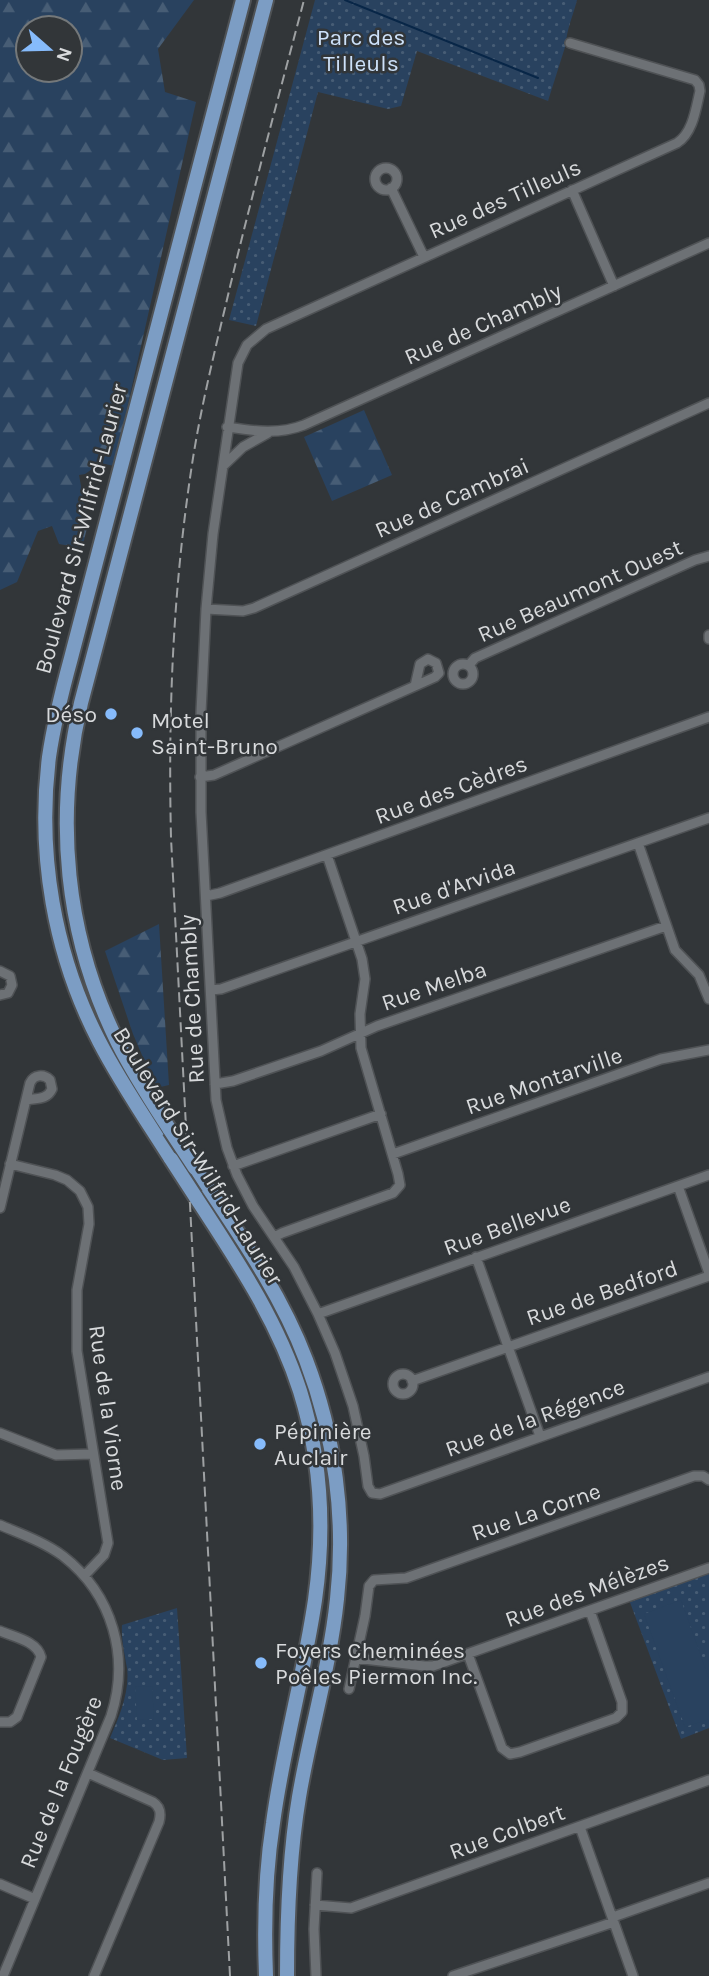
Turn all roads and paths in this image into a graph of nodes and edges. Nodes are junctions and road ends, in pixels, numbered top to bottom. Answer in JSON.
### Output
{"nodes":[{"id":1,"x":243,"y":0,"type":"edge"},
{"id":2,"x":266,"y":0,"type":"edge"},
{"id":3,"x":570,"y":43,"type":"dead end"},
{"id":4,"x":391,"y":188,"type":"dead end"},
{"id":5,"x":572,"y":190,"type":"junction"},
{"id":6,"x":709,"y":243,"type":"edge"},
{"id":7,"x":424,"y":257,"type":"junction"},
{"id":8,"x":614,"y":286,"type":"junction"},
{"id":9,"x":709,"y":403,"type":"edge"},
{"id":10,"x":228,"y":427,"type":"junction"},
{"id":11,"x":270,"y":432,"type":"junction"},
{"id":12,"x":222,"y":468,"type":"junction"},
{"id":13,"x":709,"y":556,"type":"edge"},
{"id":14,"x":206,"y":609,"type":"junction"},
{"id":15,"x":469,"y":665,"type":"dead end"},
{"id":16,"x":415,"y":686,"type":"dead end"},
{"id":17,"x":709,"y":716,"type":"edge"},
{"id":18,"x":200,"y":777,"type":"junction"},
{"id":19,"x":709,"y":818,"type":"edge"},
{"id":20,"x":638,"y":843,"type":"junction"},
{"id":21,"x":327,"y":855,"type":"junction"},
{"id":22,"x":206,"y":896,"type":"junction"},
{"id":23,"x":666,"y":926,"type":"junction"},
{"id":24,"x":357,"y":941,"type":"junction"},
{"id":25,"x":0,"y":971,"type":"edge"},
{"id":26,"x":211,"y":990,"type":"junction"},
{"id":27,"x":0,"y":995,"type":"edge"},
{"id":28,"x":709,"y":999,"type":"edge"},
{"id":29,"x":360,"y":1034,"type":"junction"},
{"id":30,"x":709,"y":1050,"type":"edge"},
{"id":31,"x":215,"y":1084,"type":"junction"},
{"id":32,"x":26,"y":1100,"type":"dead end"},
{"id":33,"x":381,"y":1114,"type":"junction"},
{"id":34,"x":393,"y":1154,"type":"junction"},
{"id":35,"x":10,"y":1164,"type":"junction"},
{"id":36,"x":233,"y":1166,"type":"junction"},
{"id":37,"x":709,"y":1175,"type":"edge"},
{"id":38,"x":678,"y":1186,"type":"junction"},
{"id":39,"x":0,"y":1208,"type":"edge"},
{"id":40,"x":274,"y":1237,"type":"junction"},
{"id":41,"x":477,"y":1257,"type":"junction"},
{"id":42,"x":709,"y":1275,"type":"edge"},
{"id":43,"x":318,"y":1314,"type":"junction"},
{"id":44,"x":508,"y":1347,"type":"junction"},
{"id":45,"x":709,"y":1377,"type":"edge"},
{"id":46,"x":412,"y":1381,"type":"dead end"},
{"id":47,"x":0,"y":1433,"type":"edge"},
{"id":48,"x":540,"y":1436,"type":"junction"},
{"id":49,"x":93,"y":1454,"type":"junction"},
{"id":50,"x":709,"y":1480,"type":"edge"},
{"id":51,"x":374,"y":1494,"type":"joint"},
{"id":52,"x":0,"y":1525,"type":"edge"},
{"id":53,"x":709,"y":1569,"type":"edge"},
{"id":54,"x":85,"y":1576,"type":"junction"},
{"id":55,"x":590,"y":1611,"type":"junction"},
{"id":56,"x":0,"y":1631,"type":"edge"},
{"id":57,"x":468,"y":1654,"type":"junction"},
{"id":58,"x":355,"y":1658,"type":"junction"},
{"id":59,"x":349,"y":1689,"type":"dead end"},
{"id":60,"x":0,"y":1721,"type":"edge"},
{"id":61,"x":88,"y":1773,"type":"junction"},
{"id":62,"x":709,"y":1780,"type":"edge"},
{"id":63,"x":580,"y":1827,"type":"junction"},
{"id":64,"x":317,"y":1873,"type":"dead end"},
{"id":65,"x":709,"y":1883,"type":"edge"},
{"id":66,"x":0,"y":1884,"type":"edge"},
{"id":67,"x":35,"y":1899,"type":"junction"},
{"id":68,"x":315,"y":1905,"type":"junction"},
{"id":69,"x":614,"y":1920,"type":"junction"},
{"id":70,"x":6,"y":1975,"type":"edge"},
{"id":71,"x":94,"y":1976,"type":"edge"},
{"id":72,"x":266,"y":1976,"type":"edge"},
{"id":73,"x":287,"y":1976,"type":"edge"},
{"id":74,"x":316,"y":1976,"type":"edge"},
{"id":75,"x":453,"y":1976,"type":"edge"},
{"id":76,"x":634,"y":1976,"type":"edge"}],
"edges":[{"from":1,"to":72,"type":"main road","name":"Boulevard Sir-Wilfrid-Laurier","bridge":true},
{"from":2,"to":73,"type":"main road","name":"Boulevard Sir-Wilfrid-Laurier","bridge":true},
{"from":3,"to":5,"type":"street","name":"Rue des Tilleuls"},
{"from":4,"to":7,"type":"street"},
{"from":5,"to":7,"type":"street","name":"Rue des Tilleuls"},
{"from":5,"to":8,"type":"street"},
{"from":6,"to":8,"type":"street","name":"Rue de Chambly"},
{"from":7,"to":10,"type":"street","name":"Rue des Tilleuls"},
{"from":8,"to":11,"type":"street","name":"Rue de Chambly"},
{"from":9,"to":14,"type":"street","name":"Rue de Cambrai"},
{"from":10,"to":11,"type":"street","name":"Rue de Chambly"},
{"from":10,"to":12,"type":"street","name":"Rue de Chambly"},
{"from":11,"to":12,"type":"street","name":"Rue de Chambly"},
{"from":12,"to":14,"type":"street","name":"Rue de Chambly"},
{"from":13,"to":15,"type":"street","name":"Rue Beaumont Ouest"},
{"from":14,"to":18,"type":"street","name":"Rue de Chambly"},
{"from":16,"to":18,"type":"street"},
{"from":17,"to":21,"type":"street","name":"Rue des Cèdres"},
{"from":18,"to":22,"type":"street","name":"Rue de Chambly"},
{"from":19,"to":20,"type":"street","name":"Rue d'Arvida"},
{"from":20,"to":23,"type":"street"},
{"from":20,"to":24,"type":"street","name":"Rue d'Arvida"},
{"from":21,"to":22,"type":"street","name":"Rue des Cèdres"},
{"from":21,"to":24,"type":"street"},
{"from":22,"to":26,"type":"street","name":"Rue de Chambly"},
{"from":23,"to":28,"type":"street"},
{"from":23,"to":29,"type":"street","name":"Rue Melba"},
{"from":24,"to":26,"type":"street","name":"Rue d'Arvida"},
{"from":24,"to":29,"type":"street"},
{"from":25,"to":27,"type":"street"},
{"from":26,"to":31,"type":"street","name":"Rue de Chambly"},
{"from":29,"to":31,"type":"street","name":"Rue Melba"},
{"from":29,"to":33,"type":"street"},
{"from":30,"to":34,"type":"street","name":"Rue Montarville"},
{"from":31,"to":36,"type":"street","name":"Rue de Chambly"},
{"from":32,"to":35,"type":"street"},
{"from":33,"to":34,"type":"street"},
{"from":33,"to":36,"type":"street"},
{"from":34,"to":40,"type":"street"},
{"from":35,"to":39,"type":"street"},
{"from":35,"to":49,"type":"street","name":"Rue de la Viorne"},
{"from":36,"to":40,"type":"street","name":"Rue de Chambly"},
{"from":37,"to":38,"type":"street","name":"Rue Bellevue"},
{"from":38,"to":41,"type":"street","name":"Rue Bellevue"},
{"from":38,"to":42,"type":"street"},
{"from":40,"to":43,"type":"street","name":"Rue de Chambly"},
{"from":41,"to":43,"type":"street","name":"Rue Bellevue"},
{"from":41,"to":44,"type":"street"},
{"from":42,"to":44,"type":"street","name":"Rue de Bedford"},
{"from":43,"to":51,"type":"street","name":"Rue de Chambly"},
{"from":44,"to":46,"type":"street","name":"Rue de Bedford"},
{"from":44,"to":48,"type":"street"},
{"from":45,"to":48,"type":"street","name":"Rue de la Régence"},
{"from":47,"to":49,"type":"street"},
{"from":48,"to":51,"type":"street","name":"Rue de la Régence"},
{"from":49,"to":54,"type":"street","name":"Rue de la Viorne"},
{"from":50,"to":58,"type":"street","name":"Rue La Corne"},
{"from":52,"to":54,"type":"street","name":"Rue de la Fougère"},
{"from":53,"to":55,"type":"street","name":"Rue des Mélèzes"},
{"from":54,"to":61,"type":"street","name":"Rue de la Fougère"},
{"from":55,"to":57,"type":"street","name":"Rue des Mélèzes"},
{"from":55,"to":57,"type":"street"},
{"from":56,"to":60,"type":"street"},
{"from":57,"to":58,"type":"street","name":"Rue des Mélèzes"},
{"from":58,"to":59,"type":"street"},
{"from":61,"to":67,"type":"street","name":"Rue de la Fougère"},
{"from":61,"to":71,"type":"street"},
{"from":62,"to":63,"type":"street","name":"Rue Colbert"},
{"from":63,"to":68,"type":"street","name":"Rue Colbert"},
{"from":63,"to":69,"type":"street"},
{"from":64,"to":68,"type":"street"},
{"from":65,"to":69,"type":"street"},
{"from":66,"to":67,"type":"street"},
{"from":67,"to":70,"type":"street","name":"Rue de la Fougère"},
{"from":68,"to":74,"type":"street"},
{"from":69,"to":75,"type":"street"},
{"from":69,"to":76,"type":"street"}]}
